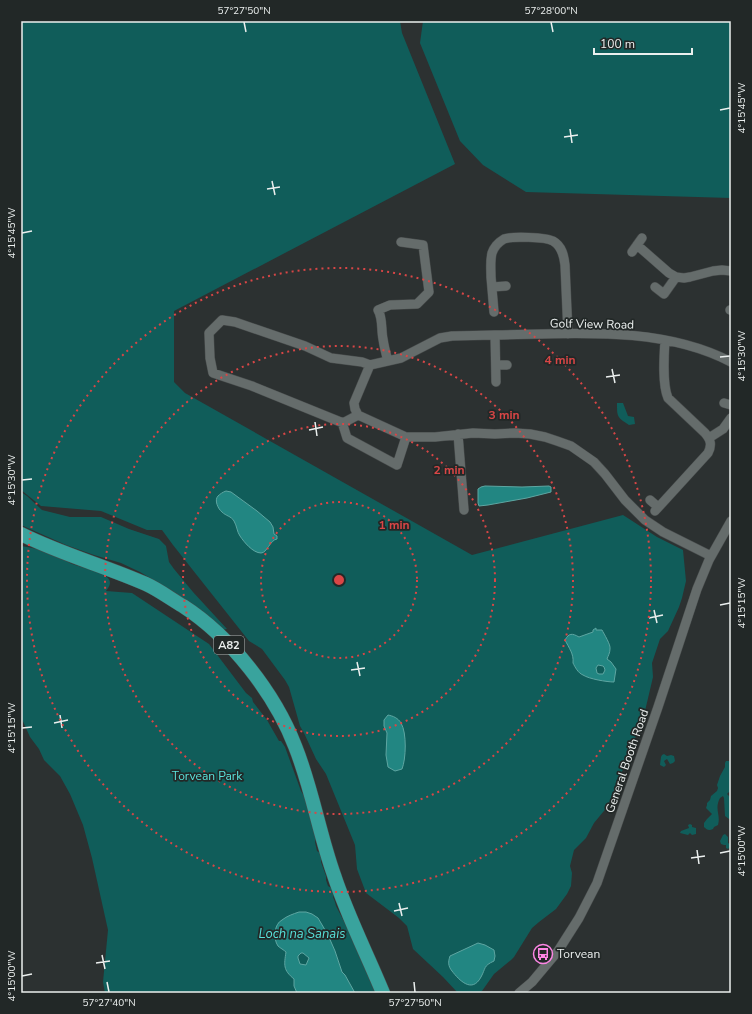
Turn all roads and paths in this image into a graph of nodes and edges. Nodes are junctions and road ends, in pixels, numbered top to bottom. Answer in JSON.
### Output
{"nodes":[{"id":1,"x":402,"y":242,"type":"dead end"},
{"id":2,"x":637,"y":245,"type":"dead end"},
{"id":3,"x":731,"y":271,"type":"edge"},
{"id":4,"x":676,"y":276,"type":"junction"},
{"id":5,"x":506,"y":286,"type":"dead end"},
{"id":6,"x":492,"y":287,"type":"junction"},
{"id":7,"x":655,"y":287,"type":"dead end"},
{"id":8,"x":494,"y":312,"type":"dead end"},
{"id":9,"x":568,"y":334,"type":"junction"},
{"id":10,"x":495,"y":336,"type":"junction"},
{"id":11,"x":665,"y":340,"type":"junction"},
{"id":12,"x":388,"y":361,"type":"junction"},
{"id":13,"x":731,"y":362,"type":"edge"},
{"id":14,"x":370,"y":365,"type":"junction"},
{"id":15,"x":496,"y":365,"type":"junction"},
{"id":16,"x":507,"y":365,"type":"dead end"},
{"id":17,"x":496,"y":382,"type":"dead end"},
{"id":18,"x":358,"y":415,"type":"junction"},
{"id":19,"x":731,"y":418,"type":"edge"},
{"id":20,"x":342,"y":422,"type":"junction"},
{"id":21,"x":458,"y":434,"type":"junction"},
{"id":22,"x":406,"y":437,"type":"junction"},
{"id":23,"x":709,"y":438,"type":"junction"},
{"id":24,"x":650,"y":500,"type":"dead end"},
{"id":25,"x":464,"y":510,"type":"dead end"},
{"id":26,"x":731,"y":521,"type":"edge"},
{"id":27,"x":21,"y":534,"type":"edge"},
{"id":28,"x":711,"y":556,"type":"junction"},
{"id":29,"x":383,"y":993,"type":"edge"},
{"id":30,"x":519,"y":993,"type":"edge"}],
"edges":[{"from":1,"to":12,"type":"street"},
{"from":2,"to":4,"type":"street"},
{"from":3,"to":4,"type":"street"},
{"from":4,"to":7,"type":"street"},
{"from":5,"to":6,"type":"street"},
{"from":6,"to":8,"type":"street"},
{"from":6,"to":9,"type":"street"},
{"from":9,"to":10,"type":"street","name":"Golf View Road"},
{"from":9,"to":11,"type":"street","name":"Golf View Road"},
{"from":10,"to":12,"type":"street","name":"Golf View Road"},
{"from":10,"to":15,"type":"street"},
{"from":11,"to":13,"type":"street","name":"Golf View Road"},
{"from":11,"to":23,"type":"street"},
{"from":12,"to":14,"type":"street","name":"Golf View Road"},
{"from":14,"to":18,"type":"street"},
{"from":14,"to":20,"type":"street"},
{"from":15,"to":16,"type":"street"},
{"from":15,"to":17,"type":"street"},
{"from":18,"to":20,"type":"street"},
{"from":18,"to":22,"type":"street"},
{"from":19,"to":23,"type":"street"},
{"from":20,"to":22,"type":"street"},
{"from":21,"to":22,"type":"street"},
{"from":21,"to":25,"type":"street"},
{"from":21,"to":28,"type":"street"},
{"from":23,"to":24,"type":"street"},
{"from":26,"to":28,"type":"street","name":"General Booth Road"},
{"from":27,"to":29,"type":"highway","number":"A82"},
{"from":28,"to":30,"type":"street","name":"General Booth Road"}]}
